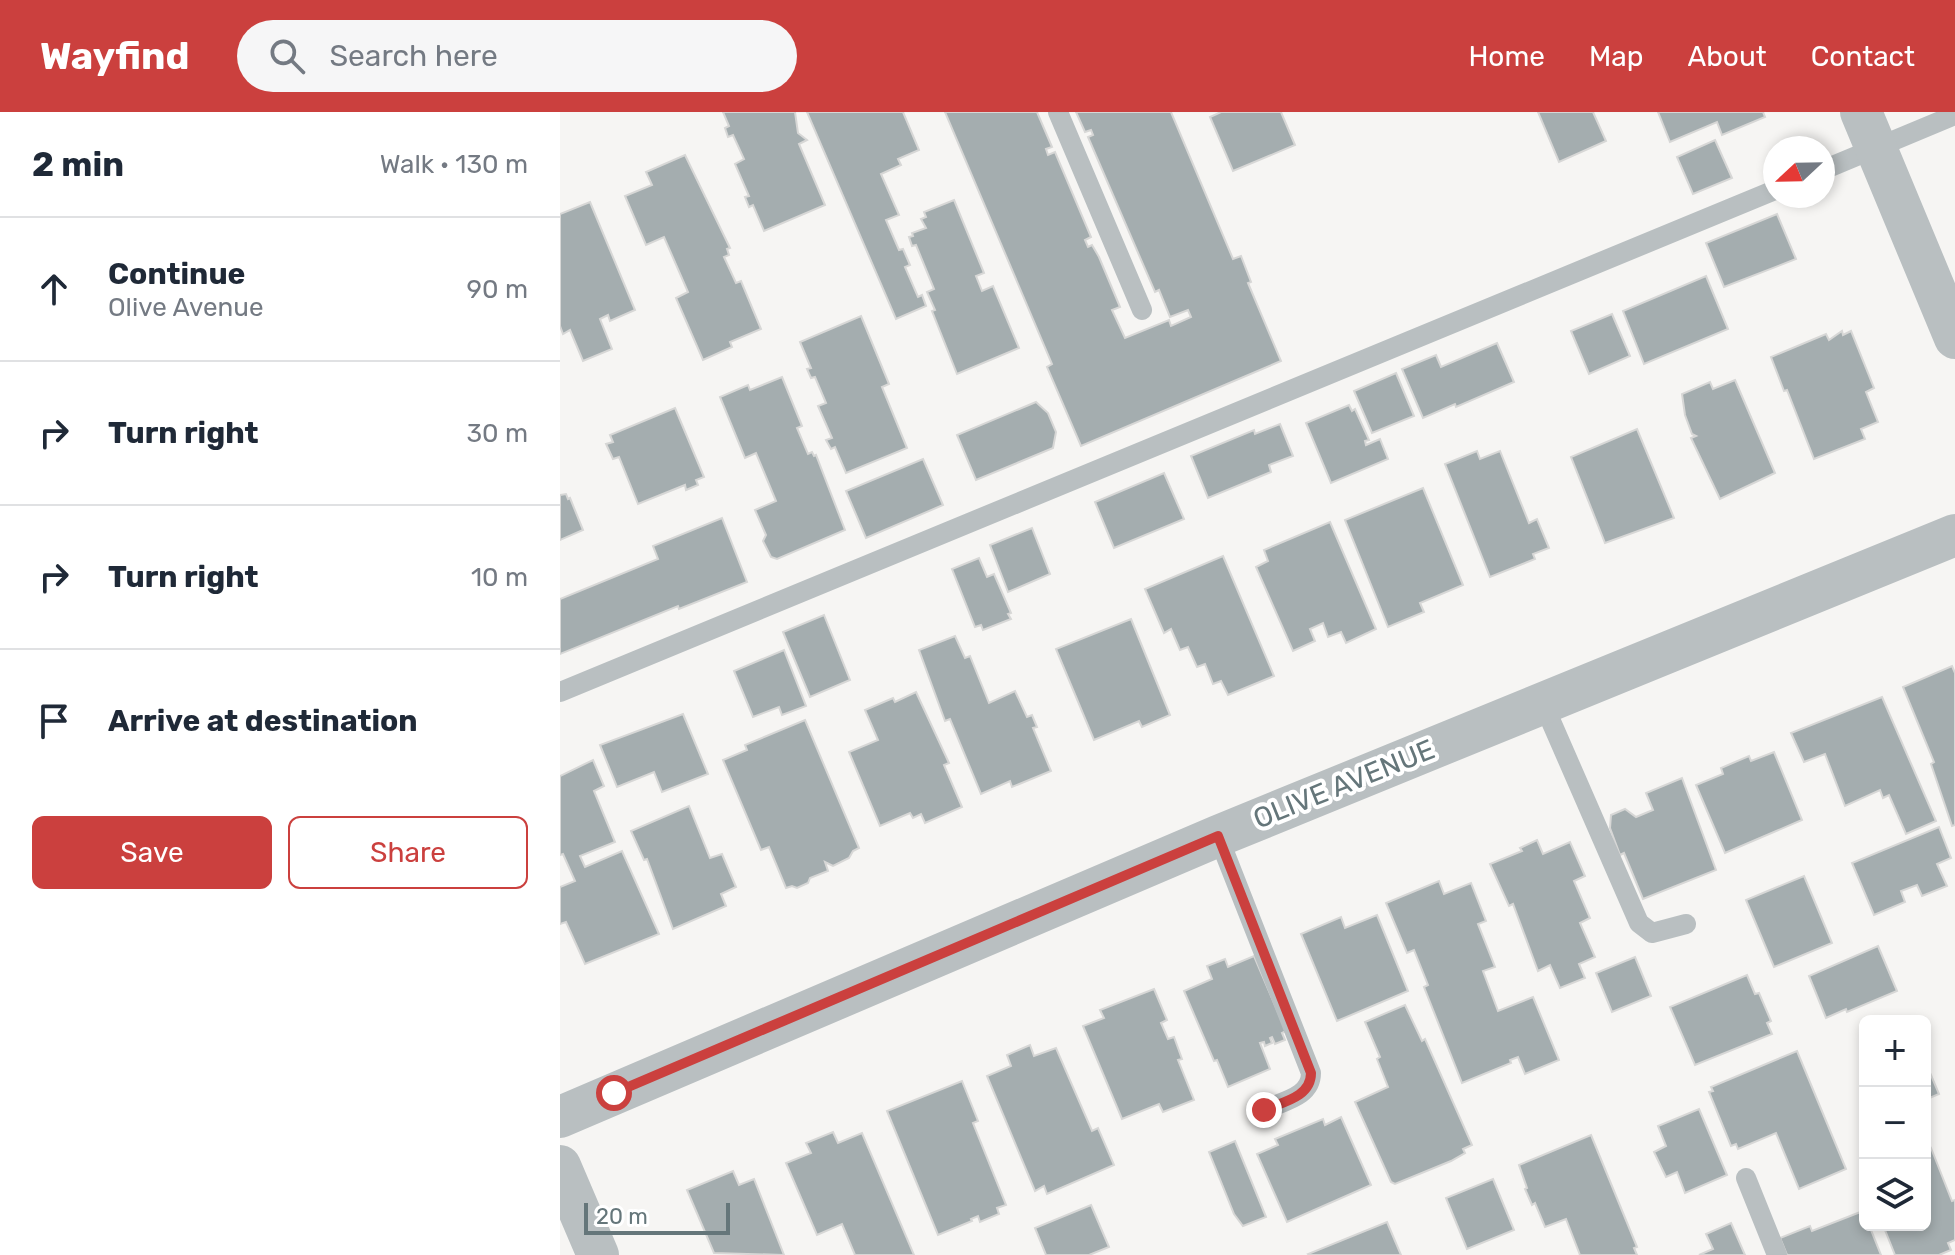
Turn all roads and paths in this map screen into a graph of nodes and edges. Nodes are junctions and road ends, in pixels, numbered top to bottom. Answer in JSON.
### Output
{"nodes":[{"id":1,"x":1058,"y":112,"type":"edge"},
{"id":2,"x":1955,"y":115,"type":"edge"},
{"id":3,"x":1868,"y":130,"type":"edge"},
{"id":4,"x":1835,"y":159,"type":"edge"},
{"id":5,"x":1763,"y":195,"type":"edge"},
{"id":6,"x":1142,"y":310,"type":"dead end"},
{"id":7,"x":1955,"y":338,"type":"edge"},
{"id":8,"x":1955,"y":535,"type":"edge"},
{"id":9,"x":560,"y":692,"type":"edge"},
{"id":10,"x":1543,"y":703,"type":"junction"},
{"id":11,"x":1218,"y":836,"type":"junction"},
{"id":12,"x":1686,"y":924,"type":"dead end"},
{"id":13,"x":1264,"y":1110,"type":"dead end"},
{"id":14,"x":560,"y":1117,"type":"edge"},
{"id":15,"x":560,"y":1166,"type":"edge"},
{"id":16,"x":1746,"y":1178,"type":"dead end"},
{"id":17,"x":598,"y":1255,"type":"edge"},
{"id":18,"x":1777,"y":1255,"type":"edge"}],
"edges":[{"from":1,"to":6,"type":"lane"},
{"from":2,"to":3,"type":"lane"},
{"from":3,"to":4,"type":"lane"},
{"from":3,"to":7,"type":"street"},
{"from":5,"to":9,"type":"lane"},
{"from":8,"to":10,"type":"street","name":"OLIVE AVENUE"},
{"from":10,"to":11,"type":"street","name":"OLIVE AVENUE"},
{"from":10,"to":12,"type":"lane"},
{"from":11,"to":13,"type":"lane"},
{"from":11,"to":14,"type":"street","name":"OLIVE AVENUE"},
{"from":15,"to":17,"type":"street"},
{"from":16,"to":18,"type":"lane"}]}
